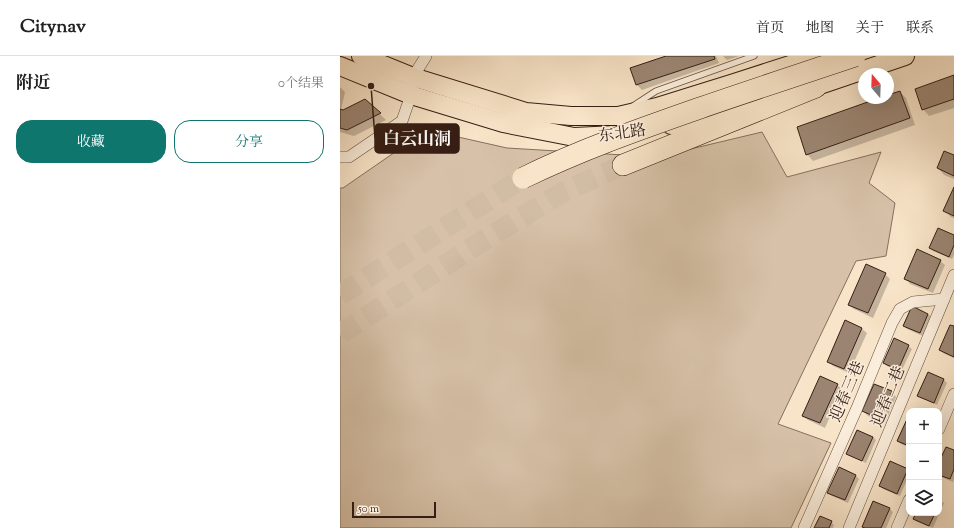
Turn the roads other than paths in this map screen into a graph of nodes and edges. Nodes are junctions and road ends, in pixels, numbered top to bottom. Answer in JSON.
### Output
{"nodes":[{"id":1,"x":361,"y":56,"type":"edge"},
{"id":2,"x":426,"y":56,"type":"edge"},
{"id":3,"x":754,"y":56,"type":"edge"},
{"id":4,"x":818,"y":56,"type":"edge"},
{"id":5,"x":855,"y":56,"type":"edge"},
{"id":6,"x":905,"y":56,"type":"edge"},
{"id":7,"x":340,"y":66,"type":"edge"},
{"id":8,"x":413,"y":77,"type":"junction"},
{"id":9,"x":816,"y":87,"type":"junction"},
{"id":10,"x":411,"y":95,"type":"junction"},
{"id":11,"x":618,"y":116,"type":"junction"},
{"id":12,"x":340,"y":157,"type":"edge"},
{"id":13,"x":623,"y":165,"type":"tunnel mouth"},
{"id":14,"x":523,"y":178,"type":"tunnel mouth"},
{"id":15,"x":954,"y":275,"type":"edge"},
{"id":16,"x":944,"y":299,"type":"junction"},
{"id":17,"x":954,"y":394,"type":"edge"},
{"id":18,"x":942,"y":422,"type":"edge"},
{"id":19,"x":906,"y":507,"type":"edge"},
{"id":20,"x":804,"y":528,"type":"edge"},
{"id":21,"x":849,"y":528,"type":"edge"},
{"id":22,"x":897,"y":528,"type":"edge"}],
"edges":[{"from":1,"to":8,"type":"main road","name":"东北路"},
{"from":2,"to":8,"type":"street"},
{"from":3,"to":11,"type":"lane"},
{"from":4,"to":11,"type":"main road","name":"东北路"},
{"from":5,"to":14,"type":"highway","bridge":true},
{"from":6,"to":9,"type":"main road","name":"东北路"},
{"from":7,"to":10,"type":"main road","name":"东北路"},
{"from":8,"to":10,"type":"street"},
{"from":8,"to":11,"type":"main road","name":"东北路"},
{"from":9,"to":10,"type":"main road","name":"东北路"},
{"from":9,"to":13,"type":"highway"},
{"from":10,"to":12,"type":"street"},
{"from":15,"to":16,"type":"street","name":"迎春二巷"},
{"from":16,"to":20,"type":"street","name":"迎春三巷"},
{"from":16,"to":21,"type":"street","name":"迎春二巷"},
{"from":17,"to":18,"type":"street"},
{"from":19,"to":22,"type":"street"}]}
